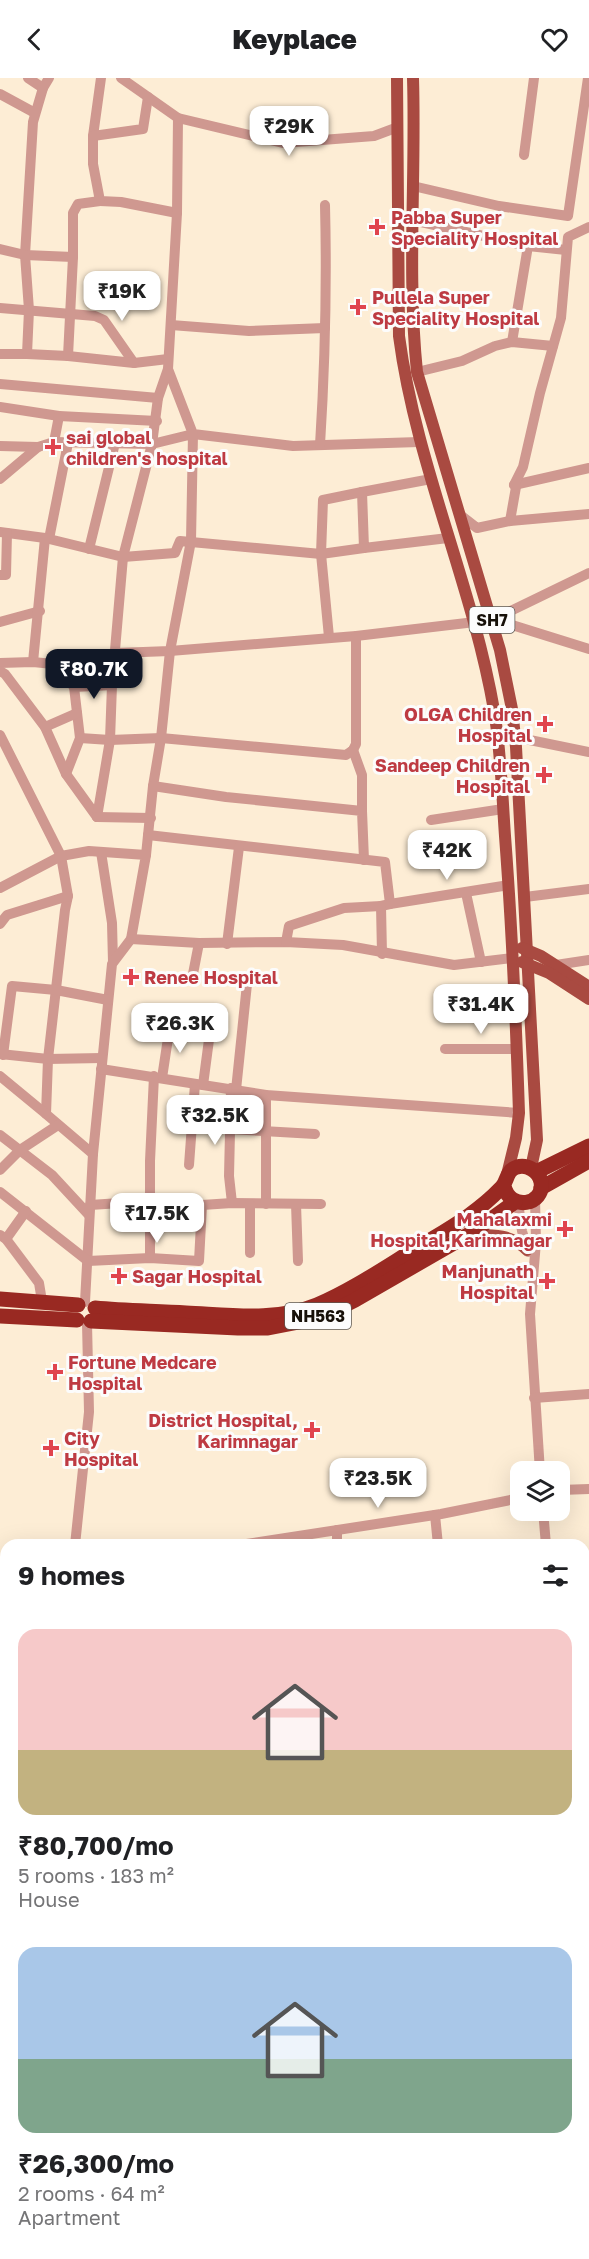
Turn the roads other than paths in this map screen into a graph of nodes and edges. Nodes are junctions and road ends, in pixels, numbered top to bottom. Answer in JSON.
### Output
{"nodes":[{"id":1,"x":28,"y":78,"type":"edge"},
{"id":2,"x":49,"y":78,"type":"edge"},
{"id":3,"x":101,"y":78,"type":"edge"},
{"id":4,"x":121,"y":78,"type":"edge"},
{"id":5,"x":397,"y":78,"type":"edge"},
{"id":6,"x":413,"y":78,"type":"edge"},
{"id":7,"x":534,"y":78,"type":"edge"},
{"id":8,"x":588,"y":78,"type":"edge"},
{"id":9,"x":43,"y":88,"type":"junction"},
{"id":10,"x":0,"y":94,"type":"edge"},
{"id":11,"x":148,"y":97,"type":"junction"},
{"id":12,"x":35,"y":113,"type":"junction"},
{"id":13,"x":178,"y":118,"type":"junction"},
{"id":14,"x":398,"y":127,"type":"junction"},
{"id":15,"x":93,"y":136,"type":"junction"},
{"id":16,"x":524,"y":155,"type":"dead end"},
{"id":17,"x":413,"y":186,"type":"junction"},
{"id":18,"x":100,"y":201,"type":"junction"},
{"id":19,"x":325,"y":205,"type":"dead end"},
{"id":20,"x":177,"y":213,"type":"junction"},
{"id":21,"x":568,"y":216,"type":"junction"},
{"id":22,"x":412,"y":220,"type":"junction"},
{"id":23,"x":589,"y":227,"type":"edge"},
{"id":24,"x":568,"y":237,"type":"junction"},
{"id":25,"x":528,"y":246,"type":"junction"},
{"id":26,"x":0,"y":249,"type":"edge"},
{"id":27,"x":566,"y":250,"type":"junction"},
{"id":28,"x":26,"y":255,"type":"junction"},
{"id":29,"x":73,"y":257,"type":"junction"},
{"id":30,"x":0,"y":308,"type":"edge"},
{"id":31,"x":29,"y":310,"type":"junction"},
{"id":32,"x":71,"y":313,"type":"junction"},
{"id":33,"x":171,"y":325,"type":"junction"},
{"id":34,"x":325,"y":328,"type":"junction"},
{"id":35,"x":512,"y":342,"type":"junction"},
{"id":36,"x":553,"y":346,"type":"junction"},
{"id":37,"x":0,"y":354,"type":"edge"},
{"id":38,"x":27,"y":354,"type":"junction"},
{"id":39,"x":68,"y":356,"type":"junction"},
{"id":40,"x":134,"y":363,"type":"junction"},
{"id":41,"x":168,"y":364,"type":"junction"},
{"id":42,"x":417,"y":372,"type":"junction"},
{"id":43,"x":0,"y":384,"type":"edge"},
{"id":44,"x":158,"y":399,"type":"junction"},
{"id":45,"x":0,"y":406,"type":"edge"},
{"id":46,"x":59,"y":416,"type":"junction"},
{"id":47,"x":157,"y":421,"type":"junction"},
{"id":48,"x":193,"y":434,"type":"junction"},
{"id":49,"x":54,"y":441,"type":"junction"},
{"id":50,"x":419,"y":442,"type":"junction"},
{"id":51,"x":68,"y":443,"type":"junction"},
{"id":52,"x":116,"y":443,"type":"junction"},
{"id":53,"x":152,"y":444,"type":"junction"},
{"id":54,"x":320,"y":445,"type":"junction"},
{"id":55,"x":0,"y":446,"type":"edge"},
{"id":56,"x":38,"y":447,"type":"junction"},
{"id":57,"x":589,"y":468,"type":"edge"},
{"id":58,"x":0,"y":479,"type":"edge"},
{"id":59,"x":431,"y":479,"type":"junction"},
{"id":60,"x":514,"y":484,"type":"junction"},
{"id":61,"x":362,"y":492,"type":"junction"},
{"id":62,"x":459,"y":514,"type":"junction"},
{"id":63,"x":589,"y":514,"type":"edge"},
{"id":64,"x":510,"y":520,"type":"junction"},
{"id":65,"x":4,"y":532,"type":"edge"},
{"id":66,"x":448,"y":538,"type":"junction"},
{"id":67,"x":47,"y":539,"type":"junction"},
{"id":68,"x":191,"y":541,"type":"junction"},
{"id":69,"x":364,"y":548,"type":"junction"},
{"id":70,"x":89,"y":549,"type":"junction"},
{"id":71,"x":321,"y":554,"type":"junction"},
{"id":72,"x":123,"y":557,"type":"junction"},
{"id":73,"x":589,"y":573,"type":"edge"},
{"id":74,"x":0,"y":575,"type":"edge"},
{"id":75,"x":40,"y":611,"type":"junction"},
{"id":76,"x":0,"y":622,"type":"edge"},
{"id":77,"x":474,"y":622,"type":"junction"},
{"id":78,"x":492,"y":624,"type":"junction"},
{"id":79,"x":356,"y":636,"type":"junction"},
{"id":80,"x":329,"y":637,"type":"junction"},
{"id":81,"x":589,"y":649,"type":"edge"},
{"id":82,"x":171,"y":651,"type":"junction"},
{"id":83,"x":116,"y":654,"type":"junction"},
{"id":84,"x":33,"y":662,"type":"junction"},
{"id":85,"x":0,"y":663,"type":"edge"},
{"id":86,"x":53,"y":664,"type":"junction"},
{"id":87,"x":0,"y":671,"type":"edge"},
{"id":88,"x":112,"y":685,"type":"junction"},
{"id":89,"x":74,"y":687,"type":"junction"},
{"id":90,"x":77,"y":713,"type":"junction"},
{"id":91,"x":45,"y":727,"type":"junction"},
{"id":92,"x":0,"y":735,"type":"edge"},
{"id":93,"x":515,"y":737,"type":"junction"},
{"id":94,"x":80,"y":738,"type":"junction"},
{"id":95,"x":161,"y":738,"type":"junction"},
{"id":96,"x":110,"y":740,"type":"junction"},
{"id":97,"x":353,"y":750,"type":"junction"},
{"id":98,"x":589,"y":752,"type":"edge"},
{"id":99,"x":66,"y":774,"type":"junction"},
{"id":100,"x":153,"y":786,"type":"junction"},
{"id":101,"x":503,"y":809,"type":"junction"},
{"id":102,"x":362,"y":811,"type":"junction"},
{"id":103,"x":97,"y":817,"type":"junction"},
{"id":104,"x":151,"y":818,"type":"junction"},
{"id":105,"x":431,"y":820,"type":"dead end"},
{"id":106,"x":148,"y":835,"type":"junction"},
{"id":107,"x":239,"y":847,"type":"junction"},
{"id":108,"x":101,"y":852,"type":"junction"},
{"id":109,"x":146,"y":855,"type":"junction"},
{"id":110,"x":61,"y":856,"type":"junction"},
{"id":111,"x":364,"y":860,"type":"junction"},
{"id":112,"x":0,"y":875,"type":"edge"},
{"id":113,"x":509,"y":885,"type":"junction"},
{"id":114,"x":3,"y":887,"type":"edge"},
{"id":115,"x":589,"y":889,"type":"edge"},
{"id":116,"x":466,"y":892,"type":"junction"},
{"id":117,"x":69,"y":896,"type":"junction"},
{"id":118,"x":525,"y":897,"type":"junction"},
{"id":119,"x":385,"y":905,"type":"junction"},
{"id":120,"x":0,"y":922,"type":"edge"},
{"id":121,"x":131,"y":939,"type":"junction"},
{"id":122,"x":286,"y":942,"type":"junction"},
{"id":123,"x":199,"y":943,"type":"junction"},
{"id":124,"x":227,"y":944,"type":"junction"},
{"id":125,"x":527,"y":950,"type":"junction"},
{"id":126,"x":512,"y":952,"type":"junction"},
{"id":127,"x":382,"y":954,"type":"junction"},
{"id":128,"x":589,"y":960,"type":"edge"},
{"id":129,"x":481,"y":962,"type":"junction"},
{"id":130,"x":112,"y":964,"type":"junction"},
{"id":131,"x":528,"y":964,"type":"junction"},
{"id":132,"x":556,"y":965,"type":"junction"},
{"id":133,"x":192,"y":979,"type":"dead end"},
{"id":134,"x":247,"y":984,"type":"dead end"},
{"id":135,"x":589,"y":987,"type":"edge"},
{"id":136,"x":56,"y":990,"type":"junction"},
{"id":137,"x":589,"y":999,"type":"edge"},
{"id":138,"x":108,"y":1000,"type":"junction"},
{"id":139,"x":212,"y":1017,"type":"dead end"},
{"id":140,"x":170,"y":1025,"type":"dead end"},
{"id":141,"x":445,"y":1049,"type":"dead end"},
{"id":142,"x":517,"y":1049,"type":"junction"},
{"id":143,"x":1,"y":1054,"type":"edge"},
{"id":144,"x":48,"y":1059,"type":"junction"},
{"id":145,"x":101,"y":1063,"type":"junction"},
{"id":146,"x":0,"y":1076,"type":"edge"},
{"id":147,"x":158,"y":1077,"type":"junction"},
{"id":148,"x":199,"y":1085,"type":"junction"},
{"id":149,"x":234,"y":1089,"type":"junction"},
{"id":150,"x":266,"y":1095,"type":"junction"},
{"id":151,"x":519,"y":1113,"type":"junction"},
{"id":152,"x":46,"y":1114,"type":"junction"},
{"id":153,"x":58,"y":1125,"type":"junction"},
{"id":154,"x":229,"y":1129,"type":"junction"},
{"id":155,"x":266,"y":1130,"type":"junction"},
{"id":156,"x":315,"y":1134,"type":"dead end"},
{"id":157,"x":0,"y":1136,"type":"edge"},
{"id":158,"x":589,"y":1146,"type":"edge"},
{"id":159,"x":20,"y":1150,"type":"junction"},
{"id":160,"x":93,"y":1154,"type":"junction"},
{"id":161,"x":589,"y":1161,"type":"edge"},
{"id":162,"x":189,"y":1165,"type":"dead end"},
{"id":163,"x":0,"y":1170,"type":"edge"},
{"id":164,"x":533,"y":1170,"type":"junction"},
{"id":165,"x":506,"y":1180,"type":"junction"},
{"id":166,"x":0,"y":1192,"type":"edge"},
{"id":167,"x":538,"y":1193,"type":"junction"},
{"id":168,"x":151,"y":1201,"type":"junction"},
{"id":169,"x":517,"y":1202,"type":"junction"},
{"id":170,"x":232,"y":1203,"type":"junction"},
{"id":171,"x":250,"y":1204,"type":"junction"},
{"id":172,"x":266,"y":1204,"type":"junction"},
{"id":173,"x":296,"y":1204,"type":"junction"},
{"id":174,"x":321,"y":1204,"type":"dead end"},
{"id":175,"x":202,"y":1205,"type":"junction"},
{"id":176,"x":90,"y":1210,"type":"junction"},
{"id":177,"x":26,"y":1211,"type":"junction"},
{"id":178,"x":467,"y":1235,"type":"junction"},
{"id":179,"x":3,"y":1237,"type":"edge"},
{"id":180,"x":527,"y":1250,"type":"junction"},
{"id":181,"x":250,"y":1253,"type":"dead end"},
{"id":182,"x":150,"y":1258,"type":"junction"},
{"id":183,"x":88,"y":1261,"type":"junction"},
{"id":184,"x":298,"y":1261,"type":"dead end"},
{"id":185,"x":532,"y":1266,"type":"junction"},
{"id":186,"x":0,"y":1299,"type":"edge"},
{"id":187,"x":42,"y":1301,"type":"junction"},
{"id":188,"x":85,"y":1313,"type":"junction"},
{"id":189,"x":0,"y":1316,"type":"edge"},
{"id":190,"x":589,"y":1394,"type":"edge"},
{"id":191,"x":534,"y":1398,"type":"junction"},
{"id":192,"x":539,"y":1461,"type":"edge"},
{"id":193,"x":589,"y":1489,"type":"edge"},
{"id":194,"x":570,"y":1490,"type":"edge"},
{"id":195,"x":510,"y":1500,"type":"edge"},
{"id":196,"x":435,"y":1515,"type":"junction"},
{"id":197,"x":544,"y":1521,"type":"edge"},
{"id":198,"x":337,"y":1530,"type":"junction"},
{"id":199,"x":76,"y":1539,"type":"edge"},
{"id":200,"x":279,"y":1539,"type":"edge"},
{"id":201,"x":337,"y":1539,"type":"edge"},
{"id":202,"x":437,"y":1539,"type":"edge"},
{"id":203,"x":545,"y":1539,"type":"edge"}],
"edges":[{"from":1,"to":9,"type":"street"},
{"from":2,"to":9,"type":"street"},
{"from":3,"to":15,"type":"street"},
{"from":4,"to":11,"type":"street"},
{"from":5,"to":14,"type":"main road","number":"SH7"},
{"from":6,"to":17,"type":"main road","number":"SH7"},
{"from":7,"to":16,"type":"street"},
{"from":8,"to":21,"type":"street"},
{"from":9,"to":12,"type":"street"},
{"from":10,"to":12,"type":"street"},
{"from":11,"to":13,"type":"street"},
{"from":11,"to":15,"type":"street"},
{"from":12,"to":28,"type":"street"},
{"from":13,"to":14,"type":"street"},
{"from":13,"to":20,"type":"street"},
{"from":14,"to":50,"type":"main road","number":"SH7"},
{"from":15,"to":18,"type":"street"},
{"from":17,"to":21,"type":"street"},
{"from":17,"to":22,"type":"main road","number":"SH7"},
{"from":18,"to":20,"type":"street"},
{"from":18,"to":29,"type":"street"},
{"from":19,"to":34,"type":"street"},
{"from":20,"to":33,"type":"street"},
{"from":21,"to":24,"type":"street"},
{"from":22,"to":25,"type":"street"},
{"from":22,"to":42,"type":"main road","number":"SH7"},
{"from":23,"to":24,"type":"street"},
{"from":24,"to":27,"type":"street"},
{"from":25,"to":27,"type":"street"},
{"from":25,"to":35,"type":"street"},
{"from":26,"to":28,"type":"street"},
{"from":27,"to":36,"type":"street"},
{"from":28,"to":29,"type":"street"},
{"from":28,"to":31,"type":"street"},
{"from":29,"to":32,"type":"street"},
{"from":30,"to":31,"type":"street"},
{"from":31,"to":32,"type":"street"},
{"from":31,"to":38,"type":"street"},
{"from":32,"to":39,"type":"street"},
{"from":32,"to":40,"type":"street"},
{"from":33,"to":34,"type":"street"},
{"from":33,"to":41,"type":"street"},
{"from":34,"to":54,"type":"street"},
{"from":35,"to":36,"type":"street"},
{"from":35,"to":42,"type":"street"},
{"from":36,"to":60,"type":"street"},
{"from":37,"to":38,"type":"street"},
{"from":38,"to":39,"type":"street"},
{"from":39,"to":40,"type":"street"},
{"from":40,"to":41,"type":"street"},
{"from":41,"to":44,"type":"street"},
{"from":41,"to":48,"type":"street"},
{"from":42,"to":62,"type":"main road","number":"SH7"},
{"from":43,"to":44,"type":"street"},
{"from":44,"to":47,"type":"street"},
{"from":45,"to":46,"type":"street"},
{"from":46,"to":47,"type":"street"},
{"from":46,"to":49,"type":"street"},
{"from":47,"to":53,"type":"street"},
{"from":48,"to":53,"type":"street"},
{"from":48,"to":54,"type":"street"},
{"from":48,"to":68,"type":"street"},
{"from":49,"to":51,"type":"street"},
{"from":49,"to":56,"type":"street"},
{"from":50,"to":54,"type":"street"},
{"from":50,"to":59,"type":"main road","number":"SH7"},
{"from":51,"to":52,"type":"street"},
{"from":51,"to":67,"type":"street"},
{"from":52,"to":53,"type":"street"},
{"from":52,"to":70,"type":"street"},
{"from":53,"to":72,"type":"street"},
{"from":55,"to":56,"type":"street"},
{"from":56,"to":58,"type":"street"},
{"from":57,"to":60,"type":"street"},
{"from":59,"to":61,"type":"street"},
{"from":59,"to":66,"type":"main road","number":"SH7"},
{"from":60,"to":64,"type":"street"},
{"from":61,"to":69,"type":"street"},
{"from":61,"to":71,"type":"street"},
{"from":62,"to":64,"type":"street"},
{"from":62,"to":78,"type":"main road","number":"SH7"},
{"from":63,"to":64,"type":"street"},
{"from":65,"to":67,"type":"street"},
{"from":65,"to":74,"type":"street"},
{"from":66,"to":69,"type":"street"},
{"from":66,"to":77,"type":"main road","number":"SH7"},
{"from":67,"to":70,"type":"street"},
{"from":67,"to":75,"type":"street"},
{"from":68,"to":71,"type":"street"},
{"from":68,"to":72,"type":"street"},
{"from":68,"to":82,"type":"street"},
{"from":69,"to":71,"type":"street"},
{"from":70,"to":72,"type":"street"},
{"from":71,"to":80,"type":"street"},
{"from":72,"to":83,"type":"street"},
{"from":73,"to":78,"type":"street"},
{"from":75,"to":76,"type":"street"},
{"from":75,"to":84,"type":"street"},
{"from":77,"to":78,"type":"street"},
{"from":77,"to":79,"type":"street"},
{"from":77,"to":101,"type":"main road","number":"SH7"},
{"from":78,"to":81,"type":"street"},
{"from":78,"to":93,"type":"main road","number":"SH7"},
{"from":79,"to":80,"type":"street"},
{"from":79,"to":97,"type":"street"},
{"from":80,"to":82,"type":"street"},
{"from":82,"to":83,"type":"street"},
{"from":82,"to":95,"type":"street"},
{"from":83,"to":86,"type":"street"},
{"from":83,"to":88,"type":"street"},
{"from":84,"to":85,"type":"street"},
{"from":84,"to":86,"type":"street"},
{"from":86,"to":89,"type":"street"},
{"from":87,"to":91,"type":"street"},
{"from":88,"to":89,"type":"street"},
{"from":88,"to":96,"type":"street"},
{"from":89,"to":90,"type":"street"},
{"from":90,"to":91,"type":"street"},
{"from":90,"to":94,"type":"street"},
{"from":91,"to":99,"type":"street"},
{"from":92,"to":110,"type":"street"},
{"from":93,"to":98,"type":"street"},
{"from":93,"to":118,"type":"main road","number":"SH7"},
{"from":94,"to":96,"type":"street"},
{"from":94,"to":99,"type":"street"},
{"from":95,"to":96,"type":"street"},
{"from":95,"to":97,"type":"street"},
{"from":95,"to":100,"type":"street"},
{"from":96,"to":103,"type":"street"},
{"from":97,"to":102,"type":"street"},
{"from":99,"to":103,"type":"street"},
{"from":100,"to":102,"type":"street"},
{"from":100,"to":104,"type":"street"},
{"from":101,"to":105,"type":"street"},
{"from":101,"to":113,"type":"main road","number":"SH7"},
{"from":102,"to":111,"type":"street"},
{"from":103,"to":104,"type":"street"},
{"from":104,"to":106,"type":"street"},
{"from":106,"to":107,"type":"street"},
{"from":106,"to":109,"type":"street"},
{"from":107,"to":111,"type":"street"},
{"from":107,"to":124,"type":"street"},
{"from":108,"to":109,"type":"street"},
{"from":108,"to":110,"type":"street"},
{"from":108,"to":130,"type":"street"},
{"from":109,"to":121,"type":"street"},
{"from":110,"to":114,"type":"street"},
{"from":110,"to":117,"type":"street"},
{"from":111,"to":119,"type":"street"},
{"from":112,"to":114,"type":"street"},
{"from":113,"to":116,"type":"street"},
{"from":113,"to":126,"type":"main road","number":"SH7"},
{"from":115,"to":118,"type":"street"},
{"from":116,"to":119,"type":"street"},
{"from":116,"to":129,"type":"street"},
{"from":117,"to":120,"type":"street"},
{"from":117,"to":136,"type":"street"},
{"from":118,"to":125,"type":"main road","number":"SH7"},
{"from":119,"to":122,"type":"street"},
{"from":119,"to":127,"type":"street"},
{"from":121,"to":123,"type":"street"},
{"from":121,"to":130,"type":"street"},
{"from":122,"to":124,"type":"street"},
{"from":122,"to":127,"type":"street"},
{"from":123,"to":124,"type":"street"},
{"from":123,"to":133,"type":"street"},
{"from":125,"to":126,"type":"main road"},
{"from":125,"to":131,"type":"main road","number":"SH7"},
{"from":125,"to":132,"type":"main road"},
{"from":126,"to":129,"type":"street"},
{"from":126,"to":131,"type":"main road"},
{"from":126,"to":142,"type":"main road","number":"SH7"},
{"from":127,"to":129,"type":"street"},
{"from":128,"to":132,"type":"street"},
{"from":130,"to":138,"type":"street"},
{"from":131,"to":137,"type":"main road"},
{"from":131,"to":164,"type":"main road","number":"SH7"},
{"from":132,"to":135,"type":"main road"},
{"from":134,"to":149,"type":"street"},
{"from":136,"to":138,"type":"street"},
{"from":136,"to":143,"type":"street"},
{"from":136,"to":144,"type":"street"},
{"from":138,"to":145,"type":"street"},
{"from":139,"to":148,"type":"street"},
{"from":140,"to":147,"type":"street"},
{"from":141,"to":142,"type":"street"},
{"from":142,"to":151,"type":"main road","number":"SH7"},
{"from":143,"to":144,"type":"street"},
{"from":144,"to":145,"type":"street"},
{"from":144,"to":152,"type":"street"},
{"from":145,"to":147,"type":"street"},
{"from":145,"to":160,"type":"street"},
{"from":146,"to":152,"type":"street"},
{"from":147,"to":148,"type":"street"},
{"from":147,"to":168,"type":"street"},
{"from":148,"to":149,"type":"street"},
{"from":148,"to":162,"type":"street"},
{"from":149,"to":150,"type":"street"},
{"from":149,"to":154,"type":"street"},
{"from":150,"to":151,"type":"street"},
{"from":150,"to":155,"type":"street"},
{"from":151,"to":165,"type":"main road","number":"SH7"},
{"from":152,"to":153,"type":"street"},
{"from":153,"to":159,"type":"street"},
{"from":153,"to":160,"type":"street"},
{"from":154,"to":155,"type":"street"},
{"from":154,"to":170,"type":"street"},
{"from":155,"to":156,"type":"street"},
{"from":155,"to":172,"type":"street"},
{"from":157,"to":159,"type":"street"},
{"from":158,"to":164,"type":"highway","number":"NH563"},
{"from":159,"to":163,"type":"street"},
{"from":159,"to":176,"type":"street"},
{"from":160,"to":176,"type":"street"},
{"from":161,"to":167,"type":"highway","number":"NH563"},
{"from":164,"to":165,"type":"highway","number":"NH563"},
{"from":164,"to":167,"type":"highway"},
{"from":165,"to":169,"type":"highway"},
{"from":165,"to":188,"type":"highway","number":"NH563"},
{"from":166,"to":177,"type":"street"},
{"from":167,"to":169,"type":"highway","number":"NH563"},
{"from":167,"to":185,"type":"street"},
{"from":168,"to":175,"type":"street"},
{"from":168,"to":176,"type":"street"},
{"from":168,"to":182,"type":"street"},
{"from":169,"to":178,"type":"highway","number":"NH563"},
{"from":169,"to":180,"type":"street"},
{"from":170,"to":171,"type":"street"},
{"from":170,"to":175,"type":"street"},
{"from":171,"to":172,"type":"street"},
{"from":171,"to":181,"type":"street"},
{"from":172,"to":173,"type":"street"},
{"from":173,"to":174,"type":"street"},
{"from":173,"to":184,"type":"street"},
{"from":175,"to":182,"type":"street"},
{"from":176,"to":183,"type":"street"},
{"from":177,"to":179,"type":"street"},
{"from":177,"to":183,"type":"street"},
{"from":178,"to":180,"type":"main road"},
{"from":178,"to":188,"type":"highway","number":"NH563"},
{"from":179,"to":187,"type":"street"},
{"from":180,"to":185,"type":"street"},
{"from":182,"to":183,"type":"street"},
{"from":183,"to":188,"type":"street"},
{"from":185,"to":191,"type":"street"},
{"from":186,"to":187,"type":"highway","number":"NH563"},
{"from":187,"to":188,"type":"highway","number":"NH563"},
{"from":188,"to":189,"type":"highway","number":"NH563"},
{"from":188,"to":199,"type":"street"},
{"from":190,"to":191,"type":"street"},
{"from":191,"to":192,"type":"street"},
{"from":193,"to":194,"type":"street"},
{"from":195,"to":196,"type":"street"},
{"from":196,"to":198,"type":"street"},
{"from":196,"to":202,"type":"street"},
{"from":197,"to":203,"type":"street"},
{"from":198,"to":200,"type":"street"},
{"from":198,"to":201,"type":"street"}]}
